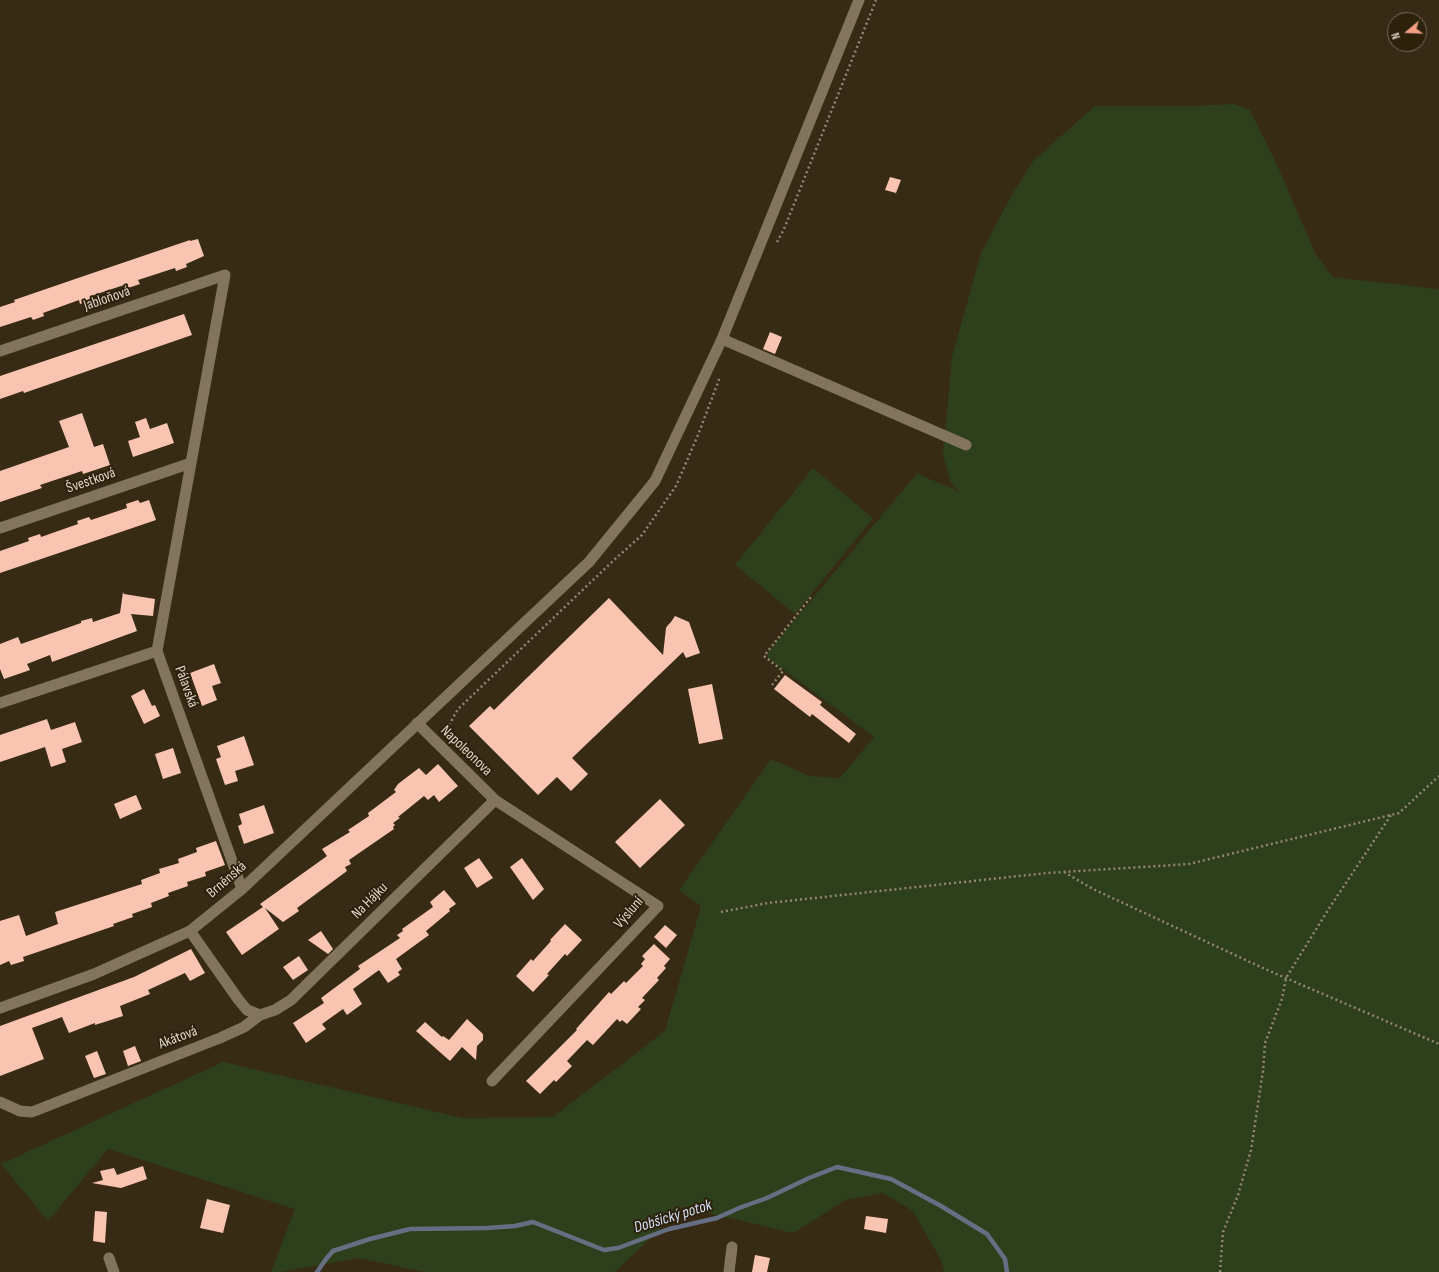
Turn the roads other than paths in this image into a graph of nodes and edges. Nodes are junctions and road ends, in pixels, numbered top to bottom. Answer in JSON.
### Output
{"nodes":[{"id":1,"x":859,"y":0,"type":"edge"},
{"id":2,"x":722,"y":340,"type":"junction"},
{"id":3,"x":0,"y":351,"type":"edge"},
{"id":4,"x":966,"y":446,"type":"dead end"},
{"id":5,"x":191,"y":463,"type":"junction"},
{"id":6,"x":0,"y":528,"type":"edge"},
{"id":7,"x":157,"y":651,"type":"junction"},
{"id":8,"x":0,"y":703,"type":"edge"},
{"id":9,"x":417,"y":723,"type":"junction"},
{"id":10,"x":495,"y":800,"type":"junction"},
{"id":11,"x":242,"y":889,"type":"junction"},
{"id":12,"x":190,"y":931,"type":"junction"},
{"id":13,"x":0,"y":1008,"type":"edge"},
{"id":14,"x":260,"y":1015,"type":"junction"},
{"id":15,"x":492,"y":1081,"type":"dead end"},
{"id":16,"x":0,"y":1102,"type":"edge"},
{"id":17,"x":732,"y":1247,"type":"dead end"},
{"id":18,"x":109,"y":1258,"type":"dead end"},
{"id":19,"x":114,"y":1272,"type":"edge"},
{"id":20,"x":729,"y":1272,"type":"edge"}],
"edges":[{"from":1,"to":2,"type":"street","name":"Brněnská"},
{"from":2,"to":4,"type":"street"},
{"from":2,"to":9,"type":"street","name":"Brněnská"},
{"from":3,"to":5,"type":"street","name":"Jabloňová"},
{"from":5,"to":6,"type":"street","name":"Švestková"},
{"from":5,"to":7,"type":"street"},
{"from":7,"to":8,"type":"street"},
{"from":7,"to":11,"type":"street","name":"Pálavská"},
{"from":9,"to":10,"type":"street","name":"Napoleonova"},
{"from":9,"to":11,"type":"street","name":"Brněnská"},
{"from":10,"to":14,"type":"street","name":"Na Hájku"},
{"from":10,"to":15,"type":"street","name":"Výsluní"},
{"from":11,"to":12,"type":"street","name":"Brněnská"},
{"from":12,"to":13,"type":"street","name":"Brněnská"},
{"from":12,"to":14,"type":"street"},
{"from":14,"to":16,"type":"street","name":"Akátová"},
{"from":17,"to":20,"type":"street"},
{"from":18,"to":19,"type":"street"}]}
